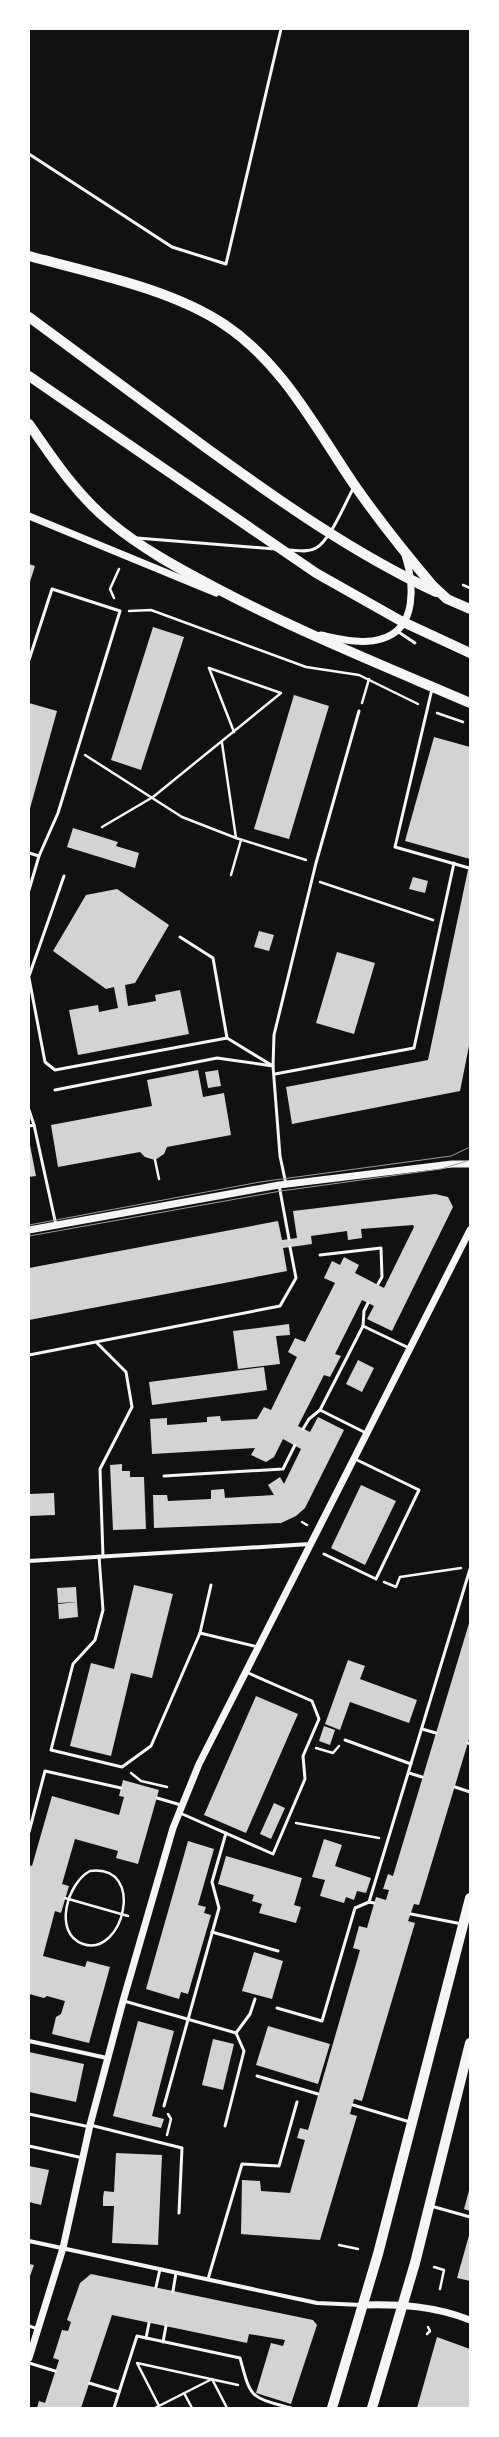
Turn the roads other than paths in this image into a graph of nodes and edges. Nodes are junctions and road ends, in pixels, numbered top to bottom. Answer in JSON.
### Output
{"nodes":[{"id":1,"x":281,"y":29,"type":"edge"},
{"id":2,"x":29,"y":154,"type":"edge"},
{"id":3,"x":29,"y":256,"type":"edge"},
{"id":4,"x":29,"y":317,"type":"edge"},
{"id":5,"x":29,"y":376,"type":"edge"},
{"id":6,"x":29,"y":424,"type":"edge"},
{"id":7,"x":355,"y":486,"type":"junction"},
{"id":8,"x":29,"y":516,"type":"edge"},
{"id":9,"x":130,"y":537,"type":"junction"},
{"id":10,"x":403,"y":550,"type":"junction"},
{"id":11,"x":470,"y":609,"type":"edge"},
{"id":12,"x":259,"y":611,"type":"junction"},
{"id":13,"x":397,"y":631,"type":"junction"},
{"id":14,"x":311,"y":634,"type":"junction"},
{"id":15,"x":415,"y":643,"type":"dead end"},
{"id":16,"x":470,"y":654,"type":"edge"},
{"id":17,"x":29,"y":660,"type":"edge"},
{"id":18,"x":433,"y":687,"type":"junction"},
{"id":19,"x":470,"y":703,"type":"edge"},
{"id":20,"x":359,"y":711,"type":"road end"},
{"id":21,"x":29,"y":853,"type":"edge"},
{"id":22,"x":39,"y":856,"type":"junction"},
{"id":23,"x":454,"y":863,"type":"junction"},
{"id":24,"x":469,"y":868,"type":"dead end"},
{"id":25,"x":64,"y":876,"type":"dead end"},
{"id":26,"x":29,"y":890,"type":"edge"},
{"id":27,"x":180,"y":937,"type":"dead end"},
{"id":28,"x":29,"y":977,"type":"edge"},
{"id":29,"x":227,"y":1038,"type":"junction"},
{"id":30,"x":273,"y":1066,"type":"junction"},
{"id":31,"x":275,"y":1074,"type":"junction"},
{"id":32,"x":55,"y":1090,"type":"dead end"},
{"id":33,"x":29,"y":1110,"type":"edge"},
{"id":34,"x":34,"y":1125,"type":"junction"},
{"id":35,"x":29,"y":1126,"type":"edge"},
{"id":36,"x":470,"y":1164,"type":"edge"},
{"id":37,"x":282,"y":1184,"type":"junction"},
{"id":38,"x":56,"y":1225,"type":"junction"},
{"id":39,"x":29,"y":1230,"type":"edge"},
{"id":40,"x":470,"y":1230,"type":"edge"},
{"id":41,"x":289,"y":1239,"type":"dead end"},
{"id":42,"x":290,"y":1247,"type":"dead end"},
{"id":43,"x":320,"y":1255,"type":"dead end"},
{"id":44,"x":378,"y":1284,"type":"dead end"},
{"id":45,"x":368,"y":1303,"type":"dead end"},
{"id":46,"x":363,"y":1326,"type":"junction"},
{"id":47,"x":96,"y":1342,"type":"junction"},
{"id":48,"x":410,"y":1349,"type":"junction"},
{"id":49,"x":29,"y":1355,"type":"edge"},
{"id":50,"x":320,"y":1410,"type":"junction"},
{"id":51,"x":304,"y":1429,"type":"dead end"},
{"id":52,"x":368,"y":1434,"type":"junction"},
{"id":53,"x":295,"y":1445,"type":"dead end"},
{"id":54,"x":355,"y":1459,"type":"junction"},
{"id":55,"x":164,"y":1476,"type":"dead end"},
{"id":56,"x":311,"y":1544,"type":"junction"},
{"id":57,"x":324,"y":1554,"type":"dead end"},
{"id":58,"x":101,"y":1556,"type":"junction"},
{"id":59,"x":29,"y":1561,"type":"edge"},
{"id":60,"x":470,"y":1570,"type":"edge"},
{"id":61,"x":211,"y":1585,"type":"dead end"},
{"id":62,"x":200,"y":1633,"type":"junction"},
{"id":63,"x":258,"y":1648,"type":"junction"},
{"id":64,"x":246,"y":1672,"type":"junction"},
{"id":65,"x":422,"y":1729,"type":"junction"},
{"id":66,"x":436,"y":1733,"type":"dead end"},
{"id":67,"x":345,"y":1740,"type":"road end"},
{"id":68,"x":412,"y":1764,"type":"junction"},
{"id":69,"x":409,"y":1773,"type":"junction"},
{"id":70,"x":422,"y":1778,"type":"dead end"},
{"id":71,"x":455,"y":1787,"type":"dead end"},
{"id":72,"x":121,"y":1788,"type":"dead end"},
{"id":73,"x":470,"y":1792,"type":"edge"},
{"id":74,"x":157,"y":1798,"type":"dead end"},
{"id":75,"x":181,"y":1805,"type":"junction"},
{"id":76,"x":178,"y":1812,"type":"junction"},
{"id":77,"x":29,"y":1832,"type":"edge"},
{"id":78,"x":226,"y":1833,"type":"junction"},
{"id":79,"x":470,"y":1898,"type":"edge"},
{"id":80,"x":369,"y":1902,"type":"junction"},
{"id":81,"x":374,"y":1903,"type":"dead end"},
{"id":82,"x":410,"y":1914,"type":"dead end"},
{"id":83,"x":463,"y":1925,"type":"junction"},
{"id":84,"x":212,"y":1932,"type":"junction"},
{"id":85,"x":278,"y":1951,"type":"dead end"},
{"id":86,"x":254,"y":1999,"type":"dead end"},
{"id":87,"x":122,"y":2000,"type":"junction"},
{"id":88,"x":277,"y":2008,"type":"dead end"},
{"id":89,"x":187,"y":2019,"type":"junction"},
{"id":90,"x":236,"y":2033,"type":"junction"},
{"id":91,"x":29,"y":2041,"type":"edge"},
{"id":92,"x":470,"y":2043,"type":"edge"},
{"id":93,"x":107,"y":2058,"type":"junction"},
{"id":94,"x":258,"y":2076,"type":"dead end"},
{"id":95,"x":318,"y":2094,"type":"dead end"},
{"id":96,"x":297,"y":2102,"type":"dead end"},
{"id":97,"x":352,"y":2105,"type":"dead end"},
{"id":98,"x":164,"y":2106,"type":"road end"},
{"id":99,"x":29,"y":2114,"type":"edge"},
{"id":100,"x":413,"y":2123,"type":"junction"},
{"id":101,"x":90,"y":2126,"type":"junction"},
{"id":102,"x":225,"y":2126,"type":"dead end"},
{"id":103,"x":29,"y":2146,"type":"edge"},
{"id":104,"x":83,"y":2158,"type":"junction"},
{"id":105,"x":429,"y":2205,"type":"junction"},
{"id":106,"x":179,"y":2213,"type":"dead end"},
{"id":107,"x":470,"y":2217,"type":"edge"},
{"id":108,"x":29,"y":2241,"type":"edge"},
{"id":109,"x":63,"y":2248,"type":"junction"},
{"id":110,"x":160,"y":2269,"type":"junction"},
{"id":111,"x":176,"y":2273,"type":"junction"},
{"id":112,"x":208,"y":2279,"type":"junction"},
{"id":113,"x":156,"y":2287,"type":"dead end"},
{"id":114,"x":173,"y":2290,"type":"dead end"},
{"id":115,"x":403,"y":2304,"type":"junction"},
{"id":116,"x":363,"y":2305,"type":"junction"},
{"id":117,"x":470,"y":2320,"type":"edge"},
{"id":118,"x":149,"y":2323,"type":"dead end"},
{"id":119,"x":29,"y":2326,"type":"edge"},
{"id":120,"x":166,"y":2326,"type":"dead end"},
{"id":121,"x":38,"y":2329,"type":"junction"},
{"id":122,"x":146,"y":2338,"type":"junction"},
{"id":123,"x":163,"y":2342,"type":"junction"},
{"id":124,"x":29,"y":2358,"type":"edge"},
{"id":125,"x":29,"y":2363,"type":"edge"},
{"id":126,"x":55,"y":2371,"type":"dead end"},
{"id":127,"x":89,"y":2383,"type":"dead end"},
{"id":128,"x":119,"y":2392,"type":"junction"},
{"id":129,"x":114,"y":2408,"type":"edge"},
{"id":130,"x":291,"y":2408,"type":"edge"},
{"id":131,"x":332,"y":2408,"type":"edge"},
{"id":132,"x":372,"y":2408,"type":"edge"}],
"edges":[{"from":1,"to":2,"type":"lane"},
{"from":3,"to":7,"type":"main road"},
{"from":4,"to":11,"type":"main road"},
{"from":5,"to":16,"type":"main road"},
{"from":6,"to":9,"type":"main road"},
{"from":7,"to":9,"type":"lane"},
{"from":7,"to":10,"type":"main road"},
{"from":8,"to":12,"type":"street"},
{"from":9,"to":12,"type":"main road"},
{"from":10,"to":11,"type":"main road"},
{"from":10,"to":13,"type":"street"},
{"from":12,"to":14,"type":"main road"},
{"from":13,"to":14,"type":"street"},
{"from":13,"to":15,"type":"lane"},
{"from":14,"to":18,"type":"main road"},
{"from":17,"to":22,"type":"lane"},
{"from":18,"to":19,"type":"main road"},
{"from":18,"to":23,"type":"lane"},
{"from":20,"to":30,"type":"lane"},
{"from":21,"to":22,"type":"lane"},
{"from":22,"to":26,"type":"lane"},
{"from":23,"to":24,"type":"lane"},
{"from":23,"to":31,"type":"lane"},
{"from":25,"to":28,"type":"lane"},
{"from":27,"to":29,"type":"lane"},
{"from":28,"to":29,"type":"lane"},
{"from":29,"to":30,"type":"lane"},
{"from":30,"to":31,"type":"lane"},
{"from":30,"to":32,"type":"lane"},
{"from":31,"to":37,"type":"lane"},
{"from":33,"to":34,"type":"lane"},
{"from":34,"to":35,"type":"lane"},
{"from":34,"to":38,"type":"lane"},
{"from":36,"to":37,"type":"street"},
{"from":37,"to":38,"type":"street"},
{"from":37,"to":41,"type":"lane"},
{"from":38,"to":39,"type":"street"},
{"from":40,"to":48,"type":"street"},
{"from":42,"to":47,"type":"lane"},
{"from":43,"to":44,"type":"lane"},
{"from":45,"to":46,"type":"lane"},
{"from":46,"to":48,"type":"lane"},
{"from":46,"to":50,"type":"lane"},
{"from":47,"to":49,"type":"lane"},
{"from":47,"to":58,"type":"lane"},
{"from":48,"to":52,"type":"street"},
{"from":50,"to":51,"type":"lane"},
{"from":50,"to":52,"type":"lane"},
{"from":52,"to":54,"type":"street"},
{"from":53,"to":55,"type":"lane"},
{"from":54,"to":56,"type":"street"},
{"from":54,"to":57,"type":"lane"},
{"from":56,"to":58,"type":"street"},
{"from":56,"to":63,"type":"street"},
{"from":58,"to":59,"type":"street"},
{"from":58,"to":62,"type":"lane"},
{"from":60,"to":65,"type":"lane"},
{"from":61,"to":62,"type":"lane"},
{"from":62,"to":63,"type":"lane"},
{"from":63,"to":64,"type":"street"},
{"from":64,"to":75,"type":"street"},
{"from":64,"to":78,"type":"lane"},
{"from":65,"to":66,"type":"lane"},
{"from":65,"to":68,"type":"lane"},
{"from":67,"to":68,"type":"lane"},
{"from":68,"to":69,"type":"lane"},
{"from":69,"to":70,"type":"lane"},
{"from":69,"to":80,"type":"lane"},
{"from":71,"to":73,"type":"lane"},
{"from":72,"to":77,"type":"lane"},
{"from":74,"to":75,"type":"lane"},
{"from":75,"to":76,"type":"street"},
{"from":76,"to":78,"type":"lane"},
{"from":76,"to":87,"type":"street"},
{"from":78,"to":84,"type":"lane"},
{"from":79,"to":83,"type":"main road"},
{"from":80,"to":81,"type":"lane"},
{"from":80,"to":88,"type":"lane"},
{"from":82,"to":83,"type":"lane"},
{"from":83,"to":100,"type":"main road"},
{"from":84,"to":85,"type":"lane"},
{"from":84,"to":89,"type":"lane"},
{"from":86,"to":90,"type":"lane"},
{"from":87,"to":89,"type":"lane"},
{"from":87,"to":93,"type":"street"},
{"from":89,"to":90,"type":"lane"},
{"from":89,"to":98,"type":"lane"},
{"from":90,"to":102,"type":"lane"},
{"from":91,"to":93,"type":"street"},
{"from":92,"to":105,"type":"main road"},
{"from":93,"to":101,"type":"street"},
{"from":94,"to":95,"type":"lane"},
{"from":96,"to":112,"type":"lane"},
{"from":97,"to":100,"type":"lane"},
{"from":99,"to":101,"type":"lane"},
{"from":100,"to":116,"type":"main road"},
{"from":101,"to":104,"type":"street"},
{"from":101,"to":106,"type":"lane"},
{"from":103,"to":104,"type":"lane"},
{"from":104,"to":109,"type":"street"},
{"from":105,"to":107,"type":"lane"},
{"from":105,"to":115,"type":"main road"},
{"from":108,"to":109,"type":"street"},
{"from":109,"to":110,"type":"street"},
{"from":109,"to":121,"type":"street"},
{"from":110,"to":111,"type":"street"},
{"from":110,"to":113,"type":"lane"},
{"from":111,"to":112,"type":"street"},
{"from":111,"to":114,"type":"lane"},
{"from":112,"to":116,"type":"street"},
{"from":115,"to":116,"type":"street"},
{"from":115,"to":117,"type":"street"},
{"from":115,"to":132,"type":"main road"},
{"from":116,"to":131,"type":"main road"},
{"from":118,"to":122,"type":"lane"},
{"from":119,"to":121,"type":"lane"},
{"from":120,"to":123,"type":"lane"},
{"from":121,"to":124,"type":"street"},
{"from":122,"to":123,"type":"lane"},
{"from":122,"to":128,"type":"lane"},
{"from":123,"to":130,"type":"lane"},
{"from":125,"to":126,"type":"lane"},
{"from":127,"to":128,"type":"lane"},
{"from":128,"to":129,"type":"lane"}]}
